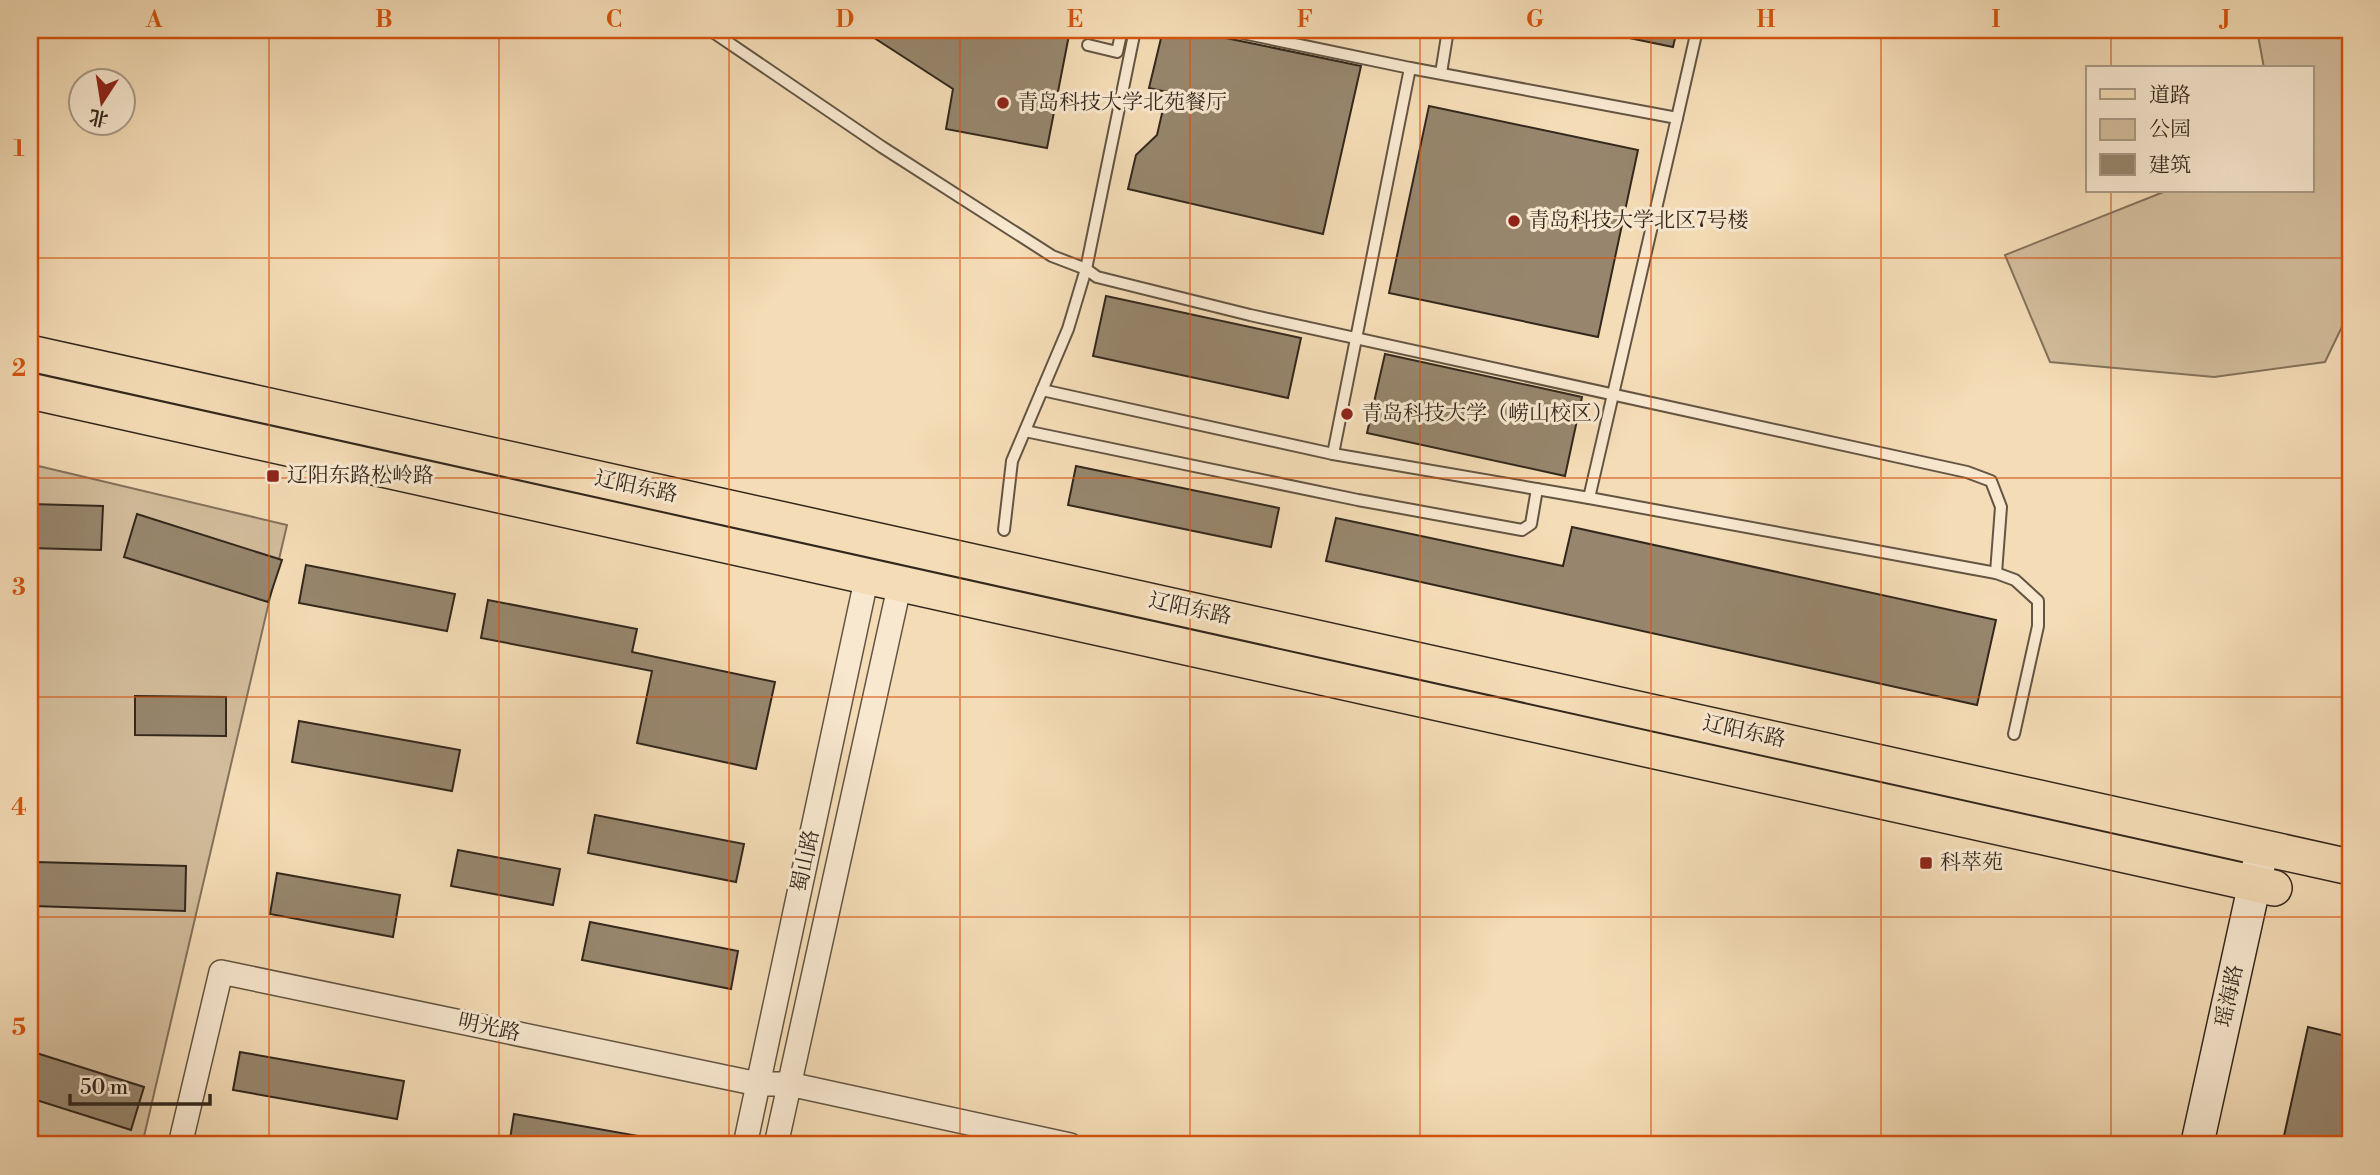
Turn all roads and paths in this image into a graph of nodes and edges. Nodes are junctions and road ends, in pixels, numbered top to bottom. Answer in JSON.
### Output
{"nodes":[{"id":1,"x":710,"y":30,"type":"edge"},
{"id":2,"x":725,"y":30,"type":"edge"},
{"id":3,"x":1122,"y":30,"type":"edge"},
{"id":4,"x":1135,"y":30,"type":"edge"},
{"id":5,"x":1228,"y":30,"type":"edge"},
{"id":6,"x":1448,"y":30,"type":"edge"},
{"id":7,"x":1697,"y":30,"type":"edge"},
{"id":8,"x":726,"y":42,"type":"junction"},
{"id":9,"x":1088,"y":45,"type":"dead end"},
{"id":10,"x":1410,"y":68,"type":"junction"},
{"id":11,"x":1441,"y":73,"type":"junction"},
{"id":12,"x":1676,"y":118,"type":"junction"},
{"id":13,"x":1086,"y":269,"type":"junction"},
{"id":14,"x":1356,"y":338,"type":"junction"},
{"id":15,"x":30,"y":353,"type":"edge"},
{"id":16,"x":1042,"y":390,"type":"junction"},
{"id":17,"x":30,"y":391,"type":"edge"},
{"id":18,"x":1614,"y":394,"type":"junction"},
{"id":19,"x":1025,"y":431,"type":"junction"},
{"id":20,"x":1333,"y":454,"type":"junction"},
{"id":21,"x":1537,"y":489,"type":"junction"},
{"id":22,"x":1589,"y":498,"type":"junction"},
{"id":23,"x":1004,"y":530,"type":"dead end"},
{"id":24,"x":1996,"y":573,"type":"junction"},
{"id":25,"x":883,"y":580,"type":"junction"},
{"id":26,"x":2014,"y":734,"type":"dead end"},
{"id":27,"x":2272,"y":850,"type":"junction"},
{"id":28,"x":2350,"y":867,"type":"edge"},
{"id":29,"x":2264,"y":886,"type":"junction"},
{"id":30,"x":758,"y":1084,"type":"junction"},
{"id":31,"x":788,"y":1091,"type":"junction"},
{"id":32,"x":180,"y":1145,"type":"edge"},
{"id":33,"x":745,"y":1145,"type":"edge"},
{"id":34,"x":776,"y":1145,"type":"edge"},
{"id":35,"x":1006,"y":1145,"type":"edge"},
{"id":36,"x":1070,"y":1145,"type":"edge"},
{"id":37,"x":2197,"y":1145,"type":"edge"},
{"id":38,"x":2216,"y":1145,"type":"edge"}],
"edges":[{"from":1,"to":8,"type":"lane"},
{"from":2,"to":8,"type":"lane"},
{"from":3,"to":9,"type":"lane"},
{"from":4,"to":13,"type":"lane"},
{"from":5,"to":10,"type":"lane"},
{"from":6,"to":11,"type":"lane"},
{"from":7,"to":12,"type":"lane"},
{"from":8,"to":13,"type":"lane"},
{"from":10,"to":11,"type":"lane"},
{"from":10,"to":14,"type":"lane"},
{"from":11,"to":12,"type":"lane"},
{"from":12,"to":18,"type":"lane"},
{"from":13,"to":14,"type":"lane"},
{"from":13,"to":16,"type":"lane"},
{"from":14,"to":18,"type":"lane"},
{"from":14,"to":20,"type":"lane"},
{"from":15,"to":27,"type":"main road","name":"辽阳东路"},
{"from":16,"to":19,"type":"lane"},
{"from":16,"to":20,"type":"lane"},
{"from":17,"to":25,"type":"main road","name":"辽阳东路"},
{"from":18,"to":22,"type":"lane"},
{"from":18,"to":24,"type":"lane"},
{"from":19,"to":21,"type":"lane"},
{"from":19,"to":23,"type":"lane"},
{"from":20,"to":21,"type":"lane"},
{"from":21,"to":22,"type":"lane"},
{"from":22,"to":24,"type":"lane"},
{"from":24,"to":26,"type":"lane"},
{"from":25,"to":29,"type":"main road","name":"辽阳东路"},
{"from":25,"to":30,"type":"street","name":"蜀山路"},
{"from":25,"to":31,"type":"street","name":"蜀山路"},
{"from":27,"to":28,"type":"main road","name":"辽阳东路"},
{"from":27,"to":29,"type":"street","name":"瑶海路"},
{"from":29,"to":37,"type":"street","name":"瑶海路"},
{"from":29,"to":38,"type":"street","name":"瑶海路"},
{"from":30,"to":31,"type":"street","name":"明光路"},
{"from":30,"to":32,"type":"street","name":"明光路"},
{"from":30,"to":33,"type":"street","name":"蜀山路"},
{"from":31,"to":34,"type":"street","name":"蜀山路"},
{"from":31,"to":35,"type":"street","name":"明光路"},
{"from":31,"to":36,"type":"street","name":"明光路"}]}
